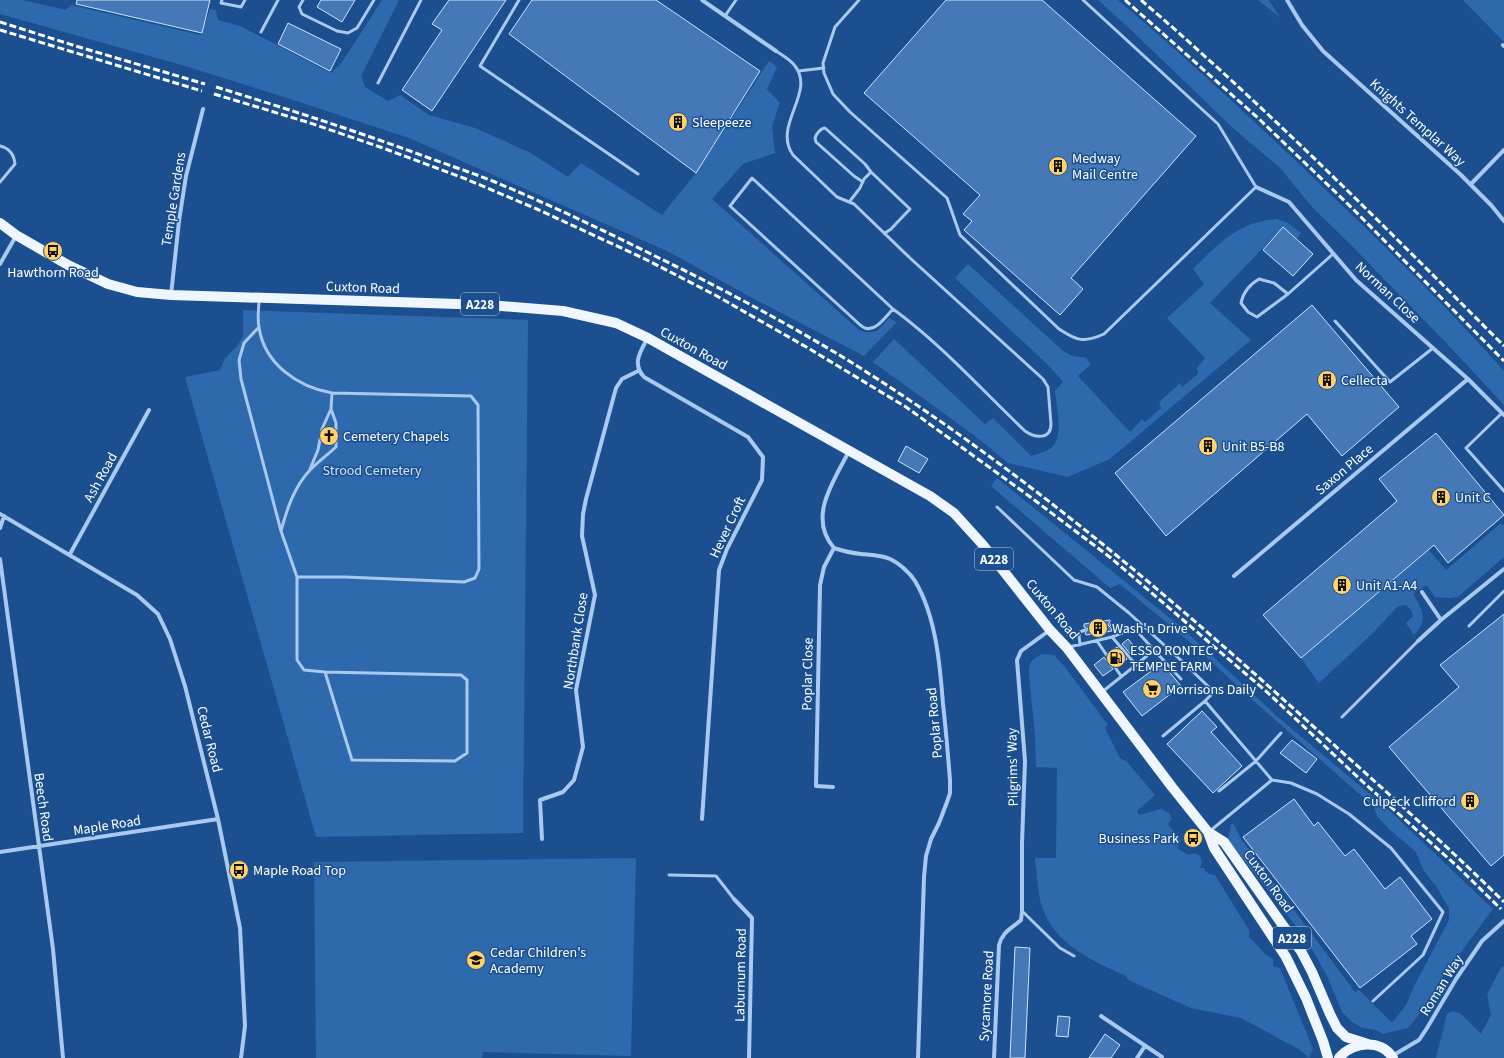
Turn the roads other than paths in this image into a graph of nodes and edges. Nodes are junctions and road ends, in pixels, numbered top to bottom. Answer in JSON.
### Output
{"nodes":[{"id":1,"x":222,"y":0,"type":"edge"},
{"id":2,"x":245,"y":0,"type":"edge"},
{"id":3,"x":278,"y":0,"type":"edge"},
{"id":4,"x":303,"y":0,"type":"edge"},
{"id":5,"x":374,"y":0,"type":"edge"},
{"id":6,"x":421,"y":0,"type":"edge"},
{"id":7,"x":519,"y":0,"type":"edge"},
{"id":8,"x":702,"y":0,"type":"edge"},
{"id":9,"x":736,"y":0,"type":"edge"},
{"id":10,"x":859,"y":0,"type":"edge"},
{"id":11,"x":1083,"y":0,"type":"edge"},
{"id":12,"x":1287,"y":0,"type":"edge"},
{"id":13,"x":725,"y":16,"type":"junction"},
{"id":14,"x":261,"y":32,"type":"dead end"},
{"id":15,"x":776,"y":51,"type":"joint"},
{"id":16,"x":824,"y":68,"type":"junction"},
{"id":17,"x":798,"y":71,"type":"junction"},
{"id":18,"x":378,"y":82,"type":"dead end"},
{"id":19,"x":203,"y":109,"type":"dead end"},
{"id":20,"x":0,"y":146,"type":"edge"},
{"id":21,"x":1504,"y":150,"type":"edge"},
{"id":22,"x":871,"y":172,"type":"junction"},
{"id":23,"x":638,"y":174,"type":"dead end"},
{"id":24,"x":0,"y":182,"type":"edge"},
{"id":25,"x":863,"y":182,"type":"junction"},
{"id":26,"x":1471,"y":184,"type":"junction"},
{"id":27,"x":1256,"y":187,"type":"junction"},
{"id":28,"x":850,"y":202,"type":"junction"},
{"id":29,"x":1504,"y":221,"type":"edge"},
{"id":30,"x":0,"y":223,"type":"edge"},
{"id":31,"x":885,"y":233,"type":"junction"},
{"id":32,"x":16,"y":235,"type":"junction"},
{"id":33,"x":1333,"y":254,"type":"junction"},
{"id":34,"x":0,"y":264,"type":"edge"},
{"id":35,"x":171,"y":294,"type":"junction"},
{"id":36,"x":1288,"y":294,"type":"junction"},
{"id":37,"x":259,"y":298,"type":"junction"},
{"id":38,"x":893,"y":309,"type":"junction"},
{"id":39,"x":1335,"y":321,"type":"dead end"},
{"id":40,"x":259,"y":327,"type":"junction"},
{"id":41,"x":648,"y":338,"type":"junction"},
{"id":42,"x":1433,"y":348,"type":"junction"},
{"id":43,"x":638,"y":370,"type":"junction"},
{"id":44,"x":1468,"y":380,"type":"junction"},
{"id":45,"x":332,"y":393,"type":"junction"},
{"id":46,"x":331,"y":409,"type":"junction"},
{"id":47,"x":149,"y":410,"type":"dead end"},
{"id":48,"x":1503,"y":414,"type":"edge"},
{"id":49,"x":849,"y":451,"type":"junction"},
{"id":50,"x":310,"y":470,"type":"junction"},
{"id":51,"x":1504,"y":491,"type":"edge"},
{"id":52,"x":997,"y":506,"type":"dead end"},
{"id":53,"x":2,"y":515,"type":"edge"},
{"id":54,"x":0,"y":528,"type":"edge"},
{"id":55,"x":281,"y":531,"type":"junction"},
{"id":56,"x":834,"y":548,"type":"junction"},
{"id":57,"x":70,"y":554,"type":"junction"},
{"id":58,"x":0,"y":559,"type":"edge"},
{"id":59,"x":1504,"y":568,"type":"edge"},
{"id":60,"x":1234,"y":576,"type":"dead end"},
{"id":61,"x":297,"y":577,"type":"junction"},
{"id":62,"x":1504,"y":591,"type":"edge"},
{"id":63,"x":1422,"y":592,"type":"dead end"},
{"id":64,"x":1441,"y":620,"type":"junction"},
{"id":65,"x":1111,"y":626,"type":"dead end"},
{"id":66,"x":1469,"y":626,"type":"dead end"},
{"id":67,"x":1050,"y":630,"type":"junction"},
{"id":68,"x":1085,"y":630,"type":"dead end"},
{"id":69,"x":1130,"y":630,"type":"junction"},
{"id":70,"x":1112,"y":637,"type":"junction"},
{"id":71,"x":1098,"y":641,"type":"junction"},
{"id":72,"x":1418,"y":641,"type":"joint"},
{"id":73,"x":1080,"y":645,"type":"junction"},
{"id":74,"x":1067,"y":648,"type":"junction"},
{"id":75,"x":1154,"y":650,"type":"junction"},
{"id":76,"x":1136,"y":665,"type":"junction"},
{"id":77,"x":325,"y":672,"type":"junction"},
{"id":78,"x":1121,"y":676,"type":"junction"},
{"id":79,"x":1181,"y":680,"type":"dead end"},
{"id":80,"x":1102,"y":692,"type":"junction"},
{"id":81,"x":1205,"y":701,"type":"junction"},
{"id":82,"x":1342,"y":716,"type":"dead end"},
{"id":83,"x":1281,"y":733,"type":"dead end"},
{"id":84,"x":1163,"y":736,"type":"dead end"},
{"id":85,"x":1256,"y":761,"type":"junction"},
{"id":86,"x":1272,"y":780,"type":"junction"},
{"id":87,"x":832,"y":787,"type":"dead end"},
{"id":88,"x":1219,"y":791,"type":"dead end"},
{"id":89,"x":218,"y":819,"type":"junction"},
{"id":90,"x":702,"y":819,"type":"dead end"},
{"id":91,"x":1208,"y":832,"type":"junction"},
{"id":92,"x":542,"y":839,"type":"dead end"},
{"id":93,"x":38,"y":846,"type":"junction"},
{"id":94,"x":0,"y":852,"type":"edge"},
{"id":95,"x":670,"y":875,"type":"dead end"},
{"id":96,"x":734,"y":899,"type":"joint"},
{"id":97,"x":1022,"y":911,"type":"junction"},
{"id":98,"x":1021,"y":920,"type":"joint"},
{"id":99,"x":1504,"y":921,"type":"edge"},
{"id":100,"x":1074,"y":956,"type":"dead end"},
{"id":101,"x":1373,"y":1001,"type":"dead end"},
{"id":102,"x":1101,"y":1016,"type":"dead end"},
{"id":103,"x":1368,"y":1044,"type":"junction"},
{"id":104,"x":1145,"y":1046,"type":"junction"},
{"id":105,"x":1162,"y":1057,"type":"edge"},
{"id":106,"x":1392,"y":1057,"type":"edge"},
{"id":107,"x":63,"y":1058,"type":"edge"},
{"id":108,"x":241,"y":1058,"type":"edge"},
{"id":109,"x":749,"y":1058,"type":"edge"},
{"id":110,"x":918,"y":1058,"type":"edge"},
{"id":111,"x":994,"y":1058,"type":"edge"},
{"id":112,"x":1137,"y":1058,"type":"edge"},
{"id":113,"x":1328,"y":1058,"type":"edge"},
{"id":114,"x":1339,"y":1058,"type":"edge"}],
"edges":[{"from":1,"to":2,"type":"lane"},
{"from":3,"to":14,"type":"lane"},
{"from":4,"to":5,"type":"lane"},
{"from":6,"to":18,"type":"lane"},
{"from":7,"to":23,"type":"lane"},
{"from":8,"to":13,"type":"street"},
{"from":9,"to":13,"type":"lane"},
{"from":10,"to":16,"type":"lane"},
{"from":11,"to":27,"type":"lane"},
{"from":12,"to":26,"type":"street","name":"Knights Templar Way"},
{"from":13,"to":15,"type":"street"},
{"from":15,"to":17,"type":"lane"},
{"from":16,"to":17,"type":"lane"},
{"from":16,"to":27,"type":"lane"},
{"from":17,"to":28,"type":"lane"},
{"from":19,"to":35,"type":"street","name":"Temple Gardens"},
{"from":20,"to":24,"type":"lane"},
{"from":21,"to":26,"type":"street"},
{"from":22,"to":25,"type":"lane"},
{"from":22,"to":25,"type":"lane"},
{"from":22,"to":31,"type":"lane"},
{"from":25,"to":28,"type":"lane"},
{"from":26,"to":29,"type":"street","name":"Knights Templar Way"},
{"from":27,"to":33,"type":"street","name":"Norman Close"},
{"from":28,"to":31,"type":"lane"},
{"from":30,"to":32,"type":"main road","name":"Cuxton Road","number":"A228"},
{"from":31,"to":38,"type":"lane"},
{"from":32,"to":34,"type":"street"},
{"from":32,"to":35,"type":"main road","name":"Cuxton Road","number":"A228"},
{"from":33,"to":36,"type":"lane"},
{"from":33,"to":42,"type":"street","name":"Norman Close"},
{"from":35,"to":37,"type":"main road","name":"Cuxton Road","number":"A228"},
{"from":36,"to":36,"type":"lane"},
{"from":37,"to":40,"type":"lane"},
{"from":37,"to":41,"type":"main road","name":"Cuxton Road","number":"A228"},
{"from":38,"to":38,"type":"lane"},
{"from":39,"to":42,"type":"lane"},
{"from":40,"to":45,"type":"lane"},
{"from":40,"to":55,"type":"lane"},
{"from":41,"to":43,"type":"street"},
{"from":41,"to":49,"type":"main road","name":"Cuxton Road","number":"A228"},
{"from":42,"to":44,"type":"street","name":"Norman Close"},
{"from":43,"to":90,"type":"street","name":"Hever Croft"},
{"from":43,"to":92,"type":"street","name":"Northbank Close"},
{"from":44,"to":48,"type":"street","name":"Norman Close"},
{"from":44,"to":60,"type":"street","name":"Saxon Place"},
{"from":45,"to":46,"type":"lane"},
{"from":45,"to":61,"type":"lane"},
{"from":46,"to":50,"type":"lane"},
{"from":46,"to":50,"type":"lane"},
{"from":47,"to":57,"type":"street","name":"Ash Road"},
{"from":48,"to":51,"type":"lane"},
{"from":49,"to":56,"type":"street"},
{"from":49,"to":67,"type":"main road","name":"Cuxton Road","number":"A228"},
{"from":50,"to":55,"type":"lane"},
{"from":52,"to":81,"type":"lane"},
{"from":53,"to":54,"type":"street"},
{"from":53,"to":57,"type":"street","name":"Cedar Road"},
{"from":55,"to":61,"type":"lane"},
{"from":56,"to":87,"type":"street","name":"Poplar Close"},
{"from":56,"to":110,"type":"street","name":"Poplar Road"},
{"from":57,"to":89,"type":"street","name":"Cedar Road"},
{"from":58,"to":93,"type":"street","name":"Beech Road"},
{"from":59,"to":64,"type":"street"},
{"from":61,"to":77,"type":"lane"},
{"from":62,"to":66,"type":"lane"},
{"from":63,"to":64,"type":"street"},
{"from":64,"to":72,"type":"street"},
{"from":65,"to":69,"type":"lane"},
{"from":67,"to":74,"type":"main road","name":"Cuxton Road","number":"A228"},
{"from":67,"to":97,"type":"street","name":"Pilgrims' Way"},
{"from":68,"to":73,"type":"lane"},
{"from":69,"to":70,"type":"lane"},
{"from":69,"to":75,"type":"lane"},
{"from":70,"to":71,"type":"lane"},
{"from":70,"to":76,"type":"lane"},
{"from":71,"to":73,"type":"lane"},
{"from":71,"to":78,"type":"lane"},
{"from":72,"to":82,"type":"lane"},
{"from":73,"to":74,"type":"lane"},
{"from":74,"to":80,"type":"main road","name":"Cuxton Road","number":"A228"},
{"from":75,"to":76,"type":"lane"},
{"from":75,"to":79,"type":"lane"},
{"from":76,"to":78,"type":"lane"},
{"from":77,"to":77,"type":"lane"},
{"from":78,"to":80,"type":"lane"},
{"from":80,"to":91,"type":"main road","name":"Cuxton Road","number":"A228"},
{"from":81,"to":84,"type":"lane"},
{"from":81,"to":85,"type":"lane"},
{"from":83,"to":85,"type":"lane"},
{"from":85,"to":86,"type":"lane"},
{"from":85,"to":88,"type":"lane"},
{"from":86,"to":91,"type":"lane"},
{"from":86,"to":101,"type":"lane"},
{"from":89,"to":93,"type":"street","name":"Maple Road"},
{"from":89,"to":108,"type":"street","name":"Cedar Road"},
{"from":91,"to":103,"type":"main road","name":"Cuxton Road","number":"A228"},
{"from":91,"to":113,"type":"main road","name":"Cuxton Road","number":"A228"},
{"from":93,"to":94,"type":"street","name":"Maple Road"},
{"from":93,"to":107,"type":"street","name":"Beech Road"},
{"from":95,"to":96,"type":"lane"},
{"from":96,"to":109,"type":"street","name":"Laburnum Road"},
{"from":97,"to":98,"type":"street","name":"Pilgrims' Way"},
{"from":97,"to":100,"type":"lane"},
{"from":98,"to":111,"type":"street","name":"Sycamore Road"},
{"from":99,"to":106,"type":"street","name":"Roman Way"},
{"from":102,"to":104,"type":"street"},
{"from":103,"to":106,"type":"main road","name":"Cuxton Road"},
{"from":103,"to":114,"type":"main road"},
{"from":104,"to":105,"type":"street"},
{"from":104,"to":112,"type":"street"}]}
